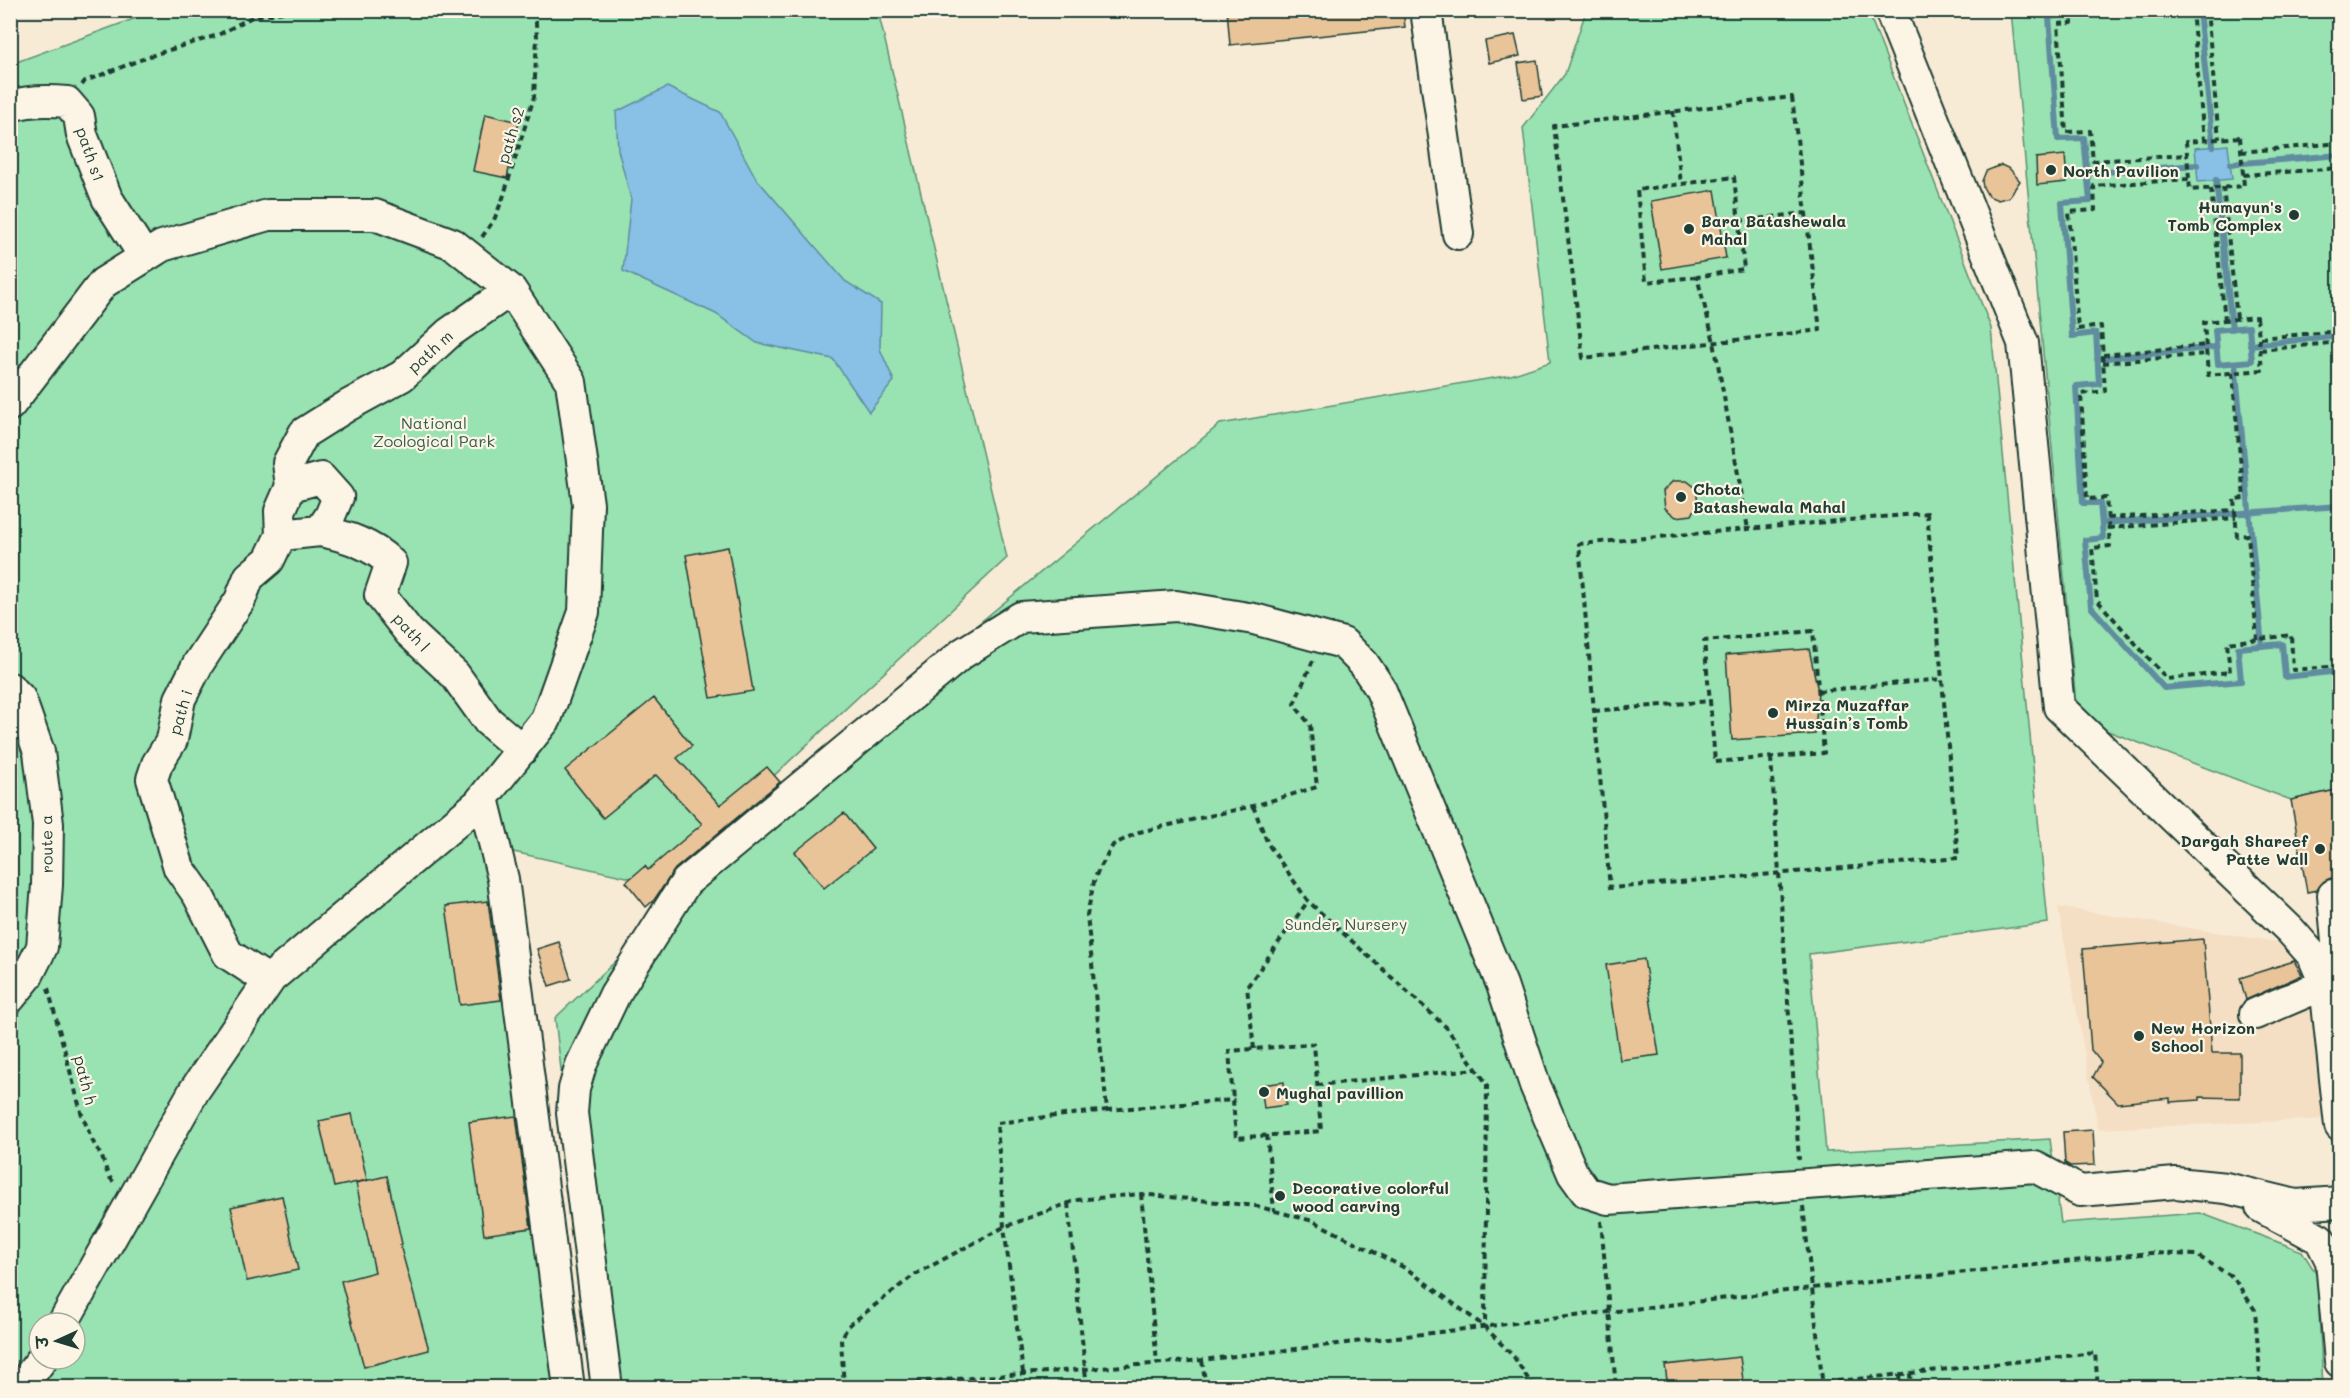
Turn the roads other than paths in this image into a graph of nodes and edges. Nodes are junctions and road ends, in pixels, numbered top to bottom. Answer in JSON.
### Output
{"nodes":[{"id":1,"x":1426,"y":10,"type":"edge"},
{"id":2,"x":1890,"y":10,"type":"edge"},
{"id":3,"x":10,"y":106,"type":"edge"},
{"id":4,"x":1458,"y":234,"type":"dead end"},
{"id":5,"x":142,"y":258,"type":"junction"},
{"id":6,"x":511,"y":290,"type":"junction"},
{"id":7,"x":10,"y":405,"type":"edge"},
{"id":8,"x":303,"y":433,"type":"junction"},
{"id":9,"x":321,"y":478,"type":"junction"},
{"id":10,"x":291,"y":486,"type":"junction"},
{"id":11,"x":320,"y":531,"type":"junction"},
{"id":12,"x":281,"y":535,"type":"junction"},
{"id":13,"x":10,"y":688,"type":"edge"},
{"id":14,"x":522,"y":750,"type":"junction"},
{"id":15,"x":483,"y":798,"type":"junction"},
{"id":16,"x":2333,"y":895,"type":"dead end"},
{"id":17,"x":271,"y":978,"type":"junction"},
{"id":18,"x":2325,"y":984,"type":"junction"},
{"id":19,"x":10,"y":998,"type":"edge"},
{"id":20,"x":2255,"y":1014,"type":"dead end"},
{"id":21,"x":2340,"y":1126,"type":"edge"},
{"id":22,"x":2226,"y":1188,"type":"junction"},
{"id":23,"x":2340,"y":1202,"type":"edge"},
{"id":24,"x":70,"y":1311,"type":"edge"},
{"id":25,"x":2340,"y":1362,"type":"edge"},
{"id":26,"x":33,"y":1371,"type":"edge"},
{"id":27,"x":20,"y":1388,"type":"edge"},
{"id":28,"x":569,"y":1388,"type":"edge"},
{"id":29,"x":607,"y":1388,"type":"edge"}],
"edges":[{"from":1,"to":4,"type":"street"},
{"from":2,"to":18,"type":"street"},
{"from":3,"to":5,"type":"street","name":"path s1"},
{"from":5,"to":6,"type":"street"},
{"from":5,"to":7,"type":"street"},
{"from":6,"to":8,"type":"street","name":"path m"},
{"from":6,"to":14,"type":"street"},
{"from":8,"to":9,"type":"street"},
{"from":8,"to":10,"type":"street"},
{"from":9,"to":10,"type":"street"},
{"from":9,"to":11,"type":"street"},
{"from":10,"to":12,"type":"street","name":"path i"},
{"from":11,"to":12,"type":"street"},
{"from":11,"to":14,"type":"street","name":"path l"},
{"from":12,"to":17,"type":"street","name":"path i"},
{"from":13,"to":19,"type":"street","name":"route a"},
{"from":14,"to":15,"type":"street"},
{"from":15,"to":17,"type":"street"},
{"from":15,"to":28,"type":"street"},
{"from":16,"to":18,"type":"street"},
{"from":17,"to":24,"type":"street"},
{"from":18,"to":20,"type":"street"},
{"from":18,"to":21,"type":"street"},
{"from":22,"to":23,"type":"street"},
{"from":22,"to":25,"type":"street"},
{"from":22,"to":29,"type":"street"},
{"from":26,"to":27,"type":"street"}]}
